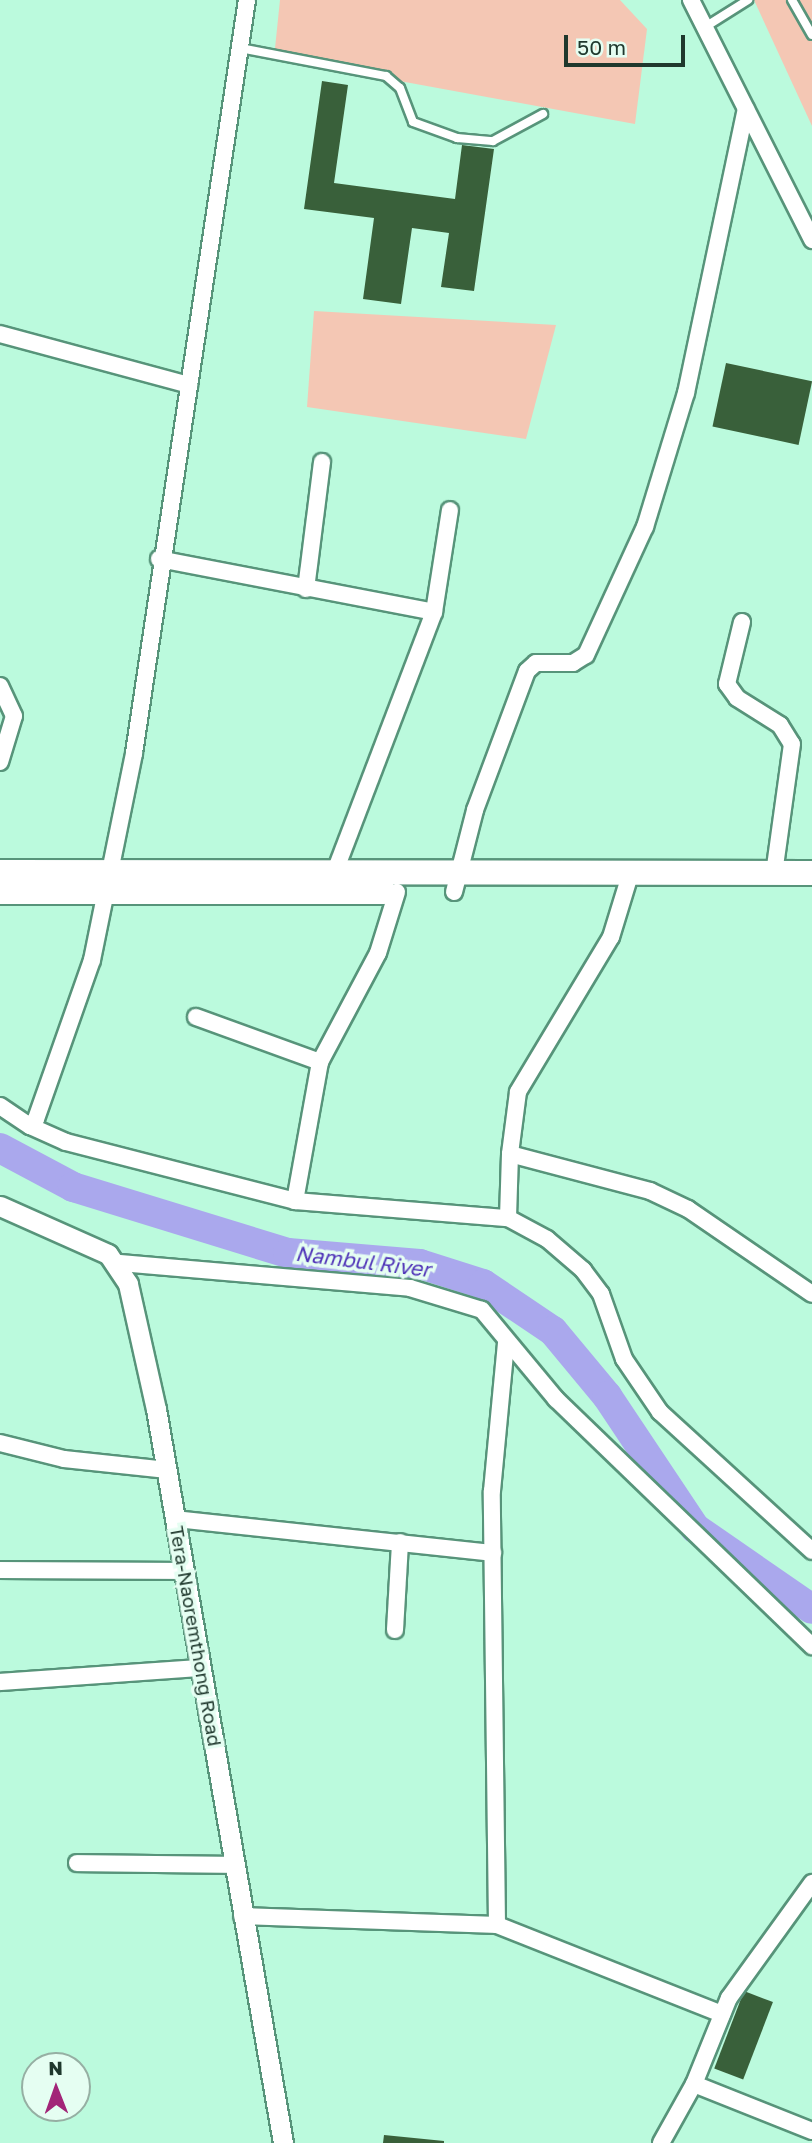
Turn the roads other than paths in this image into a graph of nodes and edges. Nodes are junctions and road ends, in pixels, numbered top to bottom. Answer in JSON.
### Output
{"nodes":[{"id":1,"x":247,"y":0,"type":"edge"},
{"id":2,"x":691,"y":0,"type":"edge"},
{"id":3,"x":748,"y":0,"type":"edge"},
{"id":4,"x":792,"y":0,"type":"edge"},
{"id":5,"x":705,"y":27,"type":"junction"},
{"id":6,"x":812,"y":35,"type":"edge"},
{"id":7,"x":240,"y":48,"type":"junction"},
{"id":8,"x":746,"y":109,"type":"junction"},
{"id":9,"x":543,"y":114,"type":"dead end"},
{"id":10,"x":812,"y":240,"type":"edge"},
{"id":11,"x":0,"y":334,"type":"edge"},
{"id":12,"x":189,"y":385,"type":"junction"},
{"id":13,"x":321,"y":462,"type":"dead end"},
{"id":14,"x":450,"y":510,"type":"dead end"},
{"id":15,"x":159,"y":559,"type":"junction"},
{"id":16,"x":306,"y":589,"type":"junction"},
{"id":17,"x":434,"y":611,"type":"junction"},
{"id":18,"x":742,"y":622,"type":"dead end"},
{"id":19,"x":0,"y":686,"type":"edge"},
{"id":20,"x":0,"y":762,"type":"edge"},
{"id":21,"x":0,"y":872,"type":"edge"},
{"id":22,"x":812,"y":873,"type":"edge"},
{"id":23,"x":334,"y":874,"type":"junction"},
{"id":24,"x":774,"y":874,"type":"junction"},
{"id":25,"x":106,"y":883,"type":"junction"},
{"id":26,"x":628,"y":883,"type":"junction"},
{"id":27,"x":456,"y":884,"type":"junction"},
{"id":28,"x":812,"y":890,"type":"edge"},
{"id":29,"x":0,"y":892,"type":"edge"},
{"id":30,"x":397,"y":892,"type":"junction"},
{"id":31,"x":196,"y":1017,"type":"dead end"},
{"id":32,"x":320,"y":1062,"type":"junction"},
{"id":33,"x":0,"y":1106,"type":"edge"},
{"id":34,"x":30,"y":1126,"type":"junction"},
{"id":35,"x":510,"y":1154,"type":"junction"},
{"id":36,"x":295,"y":1201,"type":"junction"},
{"id":37,"x":0,"y":1206,"type":"edge"},
{"id":38,"x":508,"y":1218,"type":"junction"},
{"id":39,"x":120,"y":1263,"type":"junction"},
{"id":40,"x":809,"y":1286,"type":"edge"},
{"id":41,"x":506,"y":1343,"type":"junction"},
{"id":42,"x":0,"y":1443,"type":"edge"},
{"id":43,"x":167,"y":1470,"type":"junction"},
{"id":44,"x":175,"y":1519,"type":"junction"},
{"id":45,"x":400,"y":1542,"type":"junction"},
{"id":46,"x":812,"y":1551,"type":"edge"},
{"id":47,"x":493,"y":1553,"type":"junction"},
{"id":48,"x":0,"y":1570,"type":"edge"},
{"id":49,"x":183,"y":1571,"type":"junction"},
{"id":50,"x":395,"y":1630,"type":"dead end"},
{"id":51,"x":812,"y":1646,"type":"edge"},
{"id":52,"x":202,"y":1668,"type":"junction"},
{"id":53,"x":0,"y":1682,"type":"edge"},
{"id":54,"x":77,"y":1863,"type":"dead end"},
{"id":55,"x":234,"y":1865,"type":"junction"},
{"id":56,"x":812,"y":1883,"type":"edge"},
{"id":57,"x":242,"y":1916,"type":"junction"},
{"id":58,"x":497,"y":1925,"type":"junction"},
{"id":59,"x":722,"y":2014,"type":"junction"},
{"id":60,"x":694,"y":2084,"type":"junction"},
{"id":61,"x":812,"y":2131,"type":"edge"},
{"id":62,"x":283,"y":2143,"type":"edge"},
{"id":63,"x":661,"y":2143,"type":"edge"}],
"edges":[{"from":1,"to":7,"type":"street"},
{"from":2,"to":5,"type":"street"},
{"from":3,"to":5,"type":"lane"},
{"from":4,"to":6,"type":"lane"},
{"from":5,"to":8,"type":"street"},
{"from":7,"to":9,"type":"lane"},
{"from":7,"to":12,"type":"street"},
{"from":8,"to":10,"type":"street"},
{"from":8,"to":27,"type":"street"},
{"from":11,"to":12,"type":"street"},
{"from":12,"to":15,"type":"street"},
{"from":13,"to":16,"type":"street"},
{"from":14,"to":17,"type":"street"},
{"from":15,"to":16,"type":"street"},
{"from":15,"to":25,"type":"street"},
{"from":16,"to":17,"type":"street"},
{"from":17,"to":23,"type":"street"},
{"from":18,"to":24,"type":"street"},
{"from":19,"to":20,"type":"street"},
{"from":21,"to":25,"type":"main road"},
{"from":22,"to":24,"type":"main road"},
{"from":23,"to":25,"type":"main road"},
{"from":23,"to":27,"type":"main road"},
{"from":24,"to":26,"type":"main road"},
{"from":25,"to":29,"type":"main road"},
{"from":25,"to":30,"type":"main road"},
{"from":25,"to":34,"type":"street"},
{"from":26,"to":27,"type":"main road"},
{"from":26,"to":28,"type":"main road"},
{"from":26,"to":35,"type":"street"},
{"from":27,"to":30,"type":"main road"},
{"from":30,"to":32,"type":"street"},
{"from":31,"to":32,"type":"street"},
{"from":32,"to":36,"type":"street"},
{"from":33,"to":34,"type":"street"},
{"from":34,"to":36,"type":"street"},
{"from":35,"to":38,"type":"street"},
{"from":35,"to":40,"type":"street"},
{"from":36,"to":38,"type":"street"},
{"from":37,"to":39,"type":"street"},
{"from":38,"to":46,"type":"street"},
{"from":39,"to":41,"type":"street"},
{"from":39,"to":43,"type":"street","name":"Tera-Naoremthong Road"},
{"from":41,"to":47,"type":"street"},
{"from":41,"to":51,"type":"street"},
{"from":42,"to":43,"type":"street"},
{"from":43,"to":44,"type":"street","name":"Tera-Naoremthong Road"},
{"from":44,"to":45,"type":"street"},
{"from":44,"to":49,"type":"street","name":"Tera-Naoremthong Road"},
{"from":45,"to":47,"type":"street"},
{"from":45,"to":50,"type":"street"},
{"from":47,"to":58,"type":"street"},
{"from":48,"to":49,"type":"street"},
{"from":49,"to":52,"type":"street","name":"Tera-Naoremthong Road"},
{"from":52,"to":53,"type":"street"},
{"from":52,"to":55,"type":"street","name":"Tera-Naoremthong Road"},
{"from":54,"to":55,"type":"street"},
{"from":55,"to":57,"type":"street","name":"Tera-Naoremthong Road"},
{"from":56,"to":59,"type":"street"},
{"from":57,"to":58,"type":"street"},
{"from":57,"to":62,"type":"street","name":"Tera-Naoremthong Road"},
{"from":58,"to":59,"type":"street"},
{"from":59,"to":60,"type":"street"},
{"from":60,"to":61,"type":"street"},
{"from":60,"to":63,"type":"street"}]}
